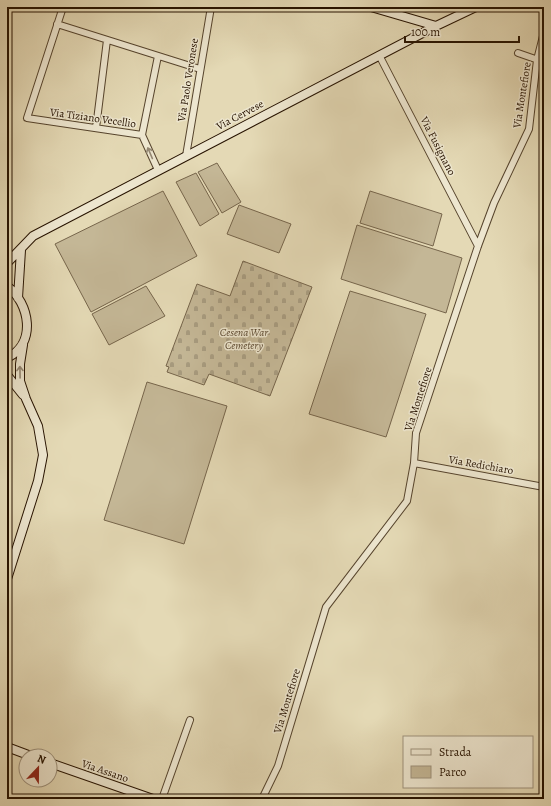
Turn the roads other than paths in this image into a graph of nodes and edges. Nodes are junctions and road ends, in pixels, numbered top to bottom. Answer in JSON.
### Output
{"nodes":[{"id":1,"x":63,"y":7,"type":"edge"},
{"id":2,"x":211,"y":7,"type":"edge"},
{"id":3,"x":476,"y":7,"type":"edge"},
{"id":4,"x":376,"y":8,"type":"edge"},
{"id":5,"x":468,"y":9,"type":"edge"},
{"id":6,"x":57,"y":24,"type":"junction"},
{"id":7,"x":436,"y":26,"type":"junction"},
{"id":8,"x":544,"y":32,"type":"edge"},
{"id":9,"x":107,"y":40,"type":"junction"},
{"id":10,"x":518,"y":53,"type":"dead end"},
{"id":11,"x":379,"y":55,"type":"junction"},
{"id":12,"x":158,"y":56,"type":"junction"},
{"id":13,"x":537,"y":60,"type":"junction"},
{"id":14,"x":544,"y":62,"type":"edge"},
{"id":15,"x":200,"y":69,"type":"junction"},
{"id":16,"x":96,"y":128,"type":"junction"},
{"id":17,"x":142,"y":135,"type":"junction"},
{"id":18,"x":186,"y":156,"type":"junction"},
{"id":19,"x":158,"y":170,"type":"junction"},
{"id":20,"x":478,"y":246,"type":"junction"},
{"id":21,"x":21,"y":250,"type":"junction"},
{"id":22,"x":7,"y":263,"type":"edge"},
{"id":23,"x":7,"y":286,"type":"edge"},
{"id":24,"x":18,"y":298,"type":"junction"},
{"id":25,"x":23,"y":345,"type":"junction"},
{"id":26,"x":7,"y":358,"type":"edge"},
{"id":27,"x":7,"y":375,"type":"edge"},
{"id":28,"x":26,"y":399,"type":"junction"},
{"id":29,"x":414,"y":463,"type":"junction"},
{"id":30,"x":544,"y":487,"type":"edge"},
{"id":31,"x":7,"y":579,"type":"edge"},
{"id":32,"x":190,"y":720,"type":"dead end"},
{"id":33,"x":7,"y":747,"type":"edge"},
{"id":34,"x":18,"y":751,"type":"edge"},
{"id":35,"x":58,"y":766,"type":"edge"},
{"id":36,"x":153,"y":799,"type":"edge"},
{"id":37,"x":162,"y":799,"type":"edge"},
{"id":38,"x":262,"y":799,"type":"edge"}],
"edges":[{"from":1,"to":6,"type":"street"},
{"from":2,"to":15,"type":"street","name":"Via Paolo Veronese"},
{"from":3,"to":5,"type":"main road","name":"Via Cervese"},
{"from":4,"to":7,"type":"main road"},
{"from":5,"to":7,"type":"main road","name":"Via Cervese"},
{"from":6,"to":9,"type":"street"},
{"from":6,"to":16,"type":"street","name":"Via Tiziano Vecellio"},
{"from":7,"to":11,"type":"main road","name":"Via Cervese"},
{"from":8,"to":13,"type":"street","name":"Via Montefiore"},
{"from":9,"to":12,"type":"street"},
{"from":9,"to":16,"type":"street"},
{"from":10,"to":13,"type":"street"},
{"from":11,"to":18,"type":"main road","name":"Via Cervese"},
{"from":11,"to":20,"type":"street","name":"Via Fusignano"},
{"from":12,"to":15,"type":"street"},
{"from":12,"to":17,"type":"street"},
{"from":13,"to":14,"type":"street"},
{"from":13,"to":20,"type":"street","name":"Via Montefiore"},
{"from":15,"to":18,"type":"street","name":"Via Paolo Veronese"},
{"from":16,"to":17,"type":"street","name":"Via Tiziano Vecellio"},
{"from":19,"to":17,"type":"street","name":"Via Tiziano Vecellio","one_way":true},
{"from":18,"to":19,"type":"main road","name":"Via Cervese"},
{"from":19,"to":21,"type":"main road","name":"Via Cervese"},
{"from":20,"to":29,"type":"street","name":"Via Montefiore"},
{"from":21,"to":22,"type":"main road","name":"Via Cervese"},
{"from":21,"to":24,"type":"main road"},
{"from":23,"to":24,"type":"main road"},
{"from":24,"to":25,"type":"main road"},
{"from":25,"to":26,"type":"main road"},
{"from":28,"to":25,"type":"main road","one_way":true},
{"from":27,"to":28,"type":"main road"},
{"from":28,"to":31,"type":"main road"},
{"from":29,"to":30,"type":"street","name":"Via Redichiaro"},
{"from":29,"to":38,"type":"street","name":"Via Montefiore"},
{"from":32,"to":37,"type":"street"},
{"from":33,"to":34,"type":"main road"},
{"from":35,"to":36,"type":"main road","name":"Via Assano"}]}
